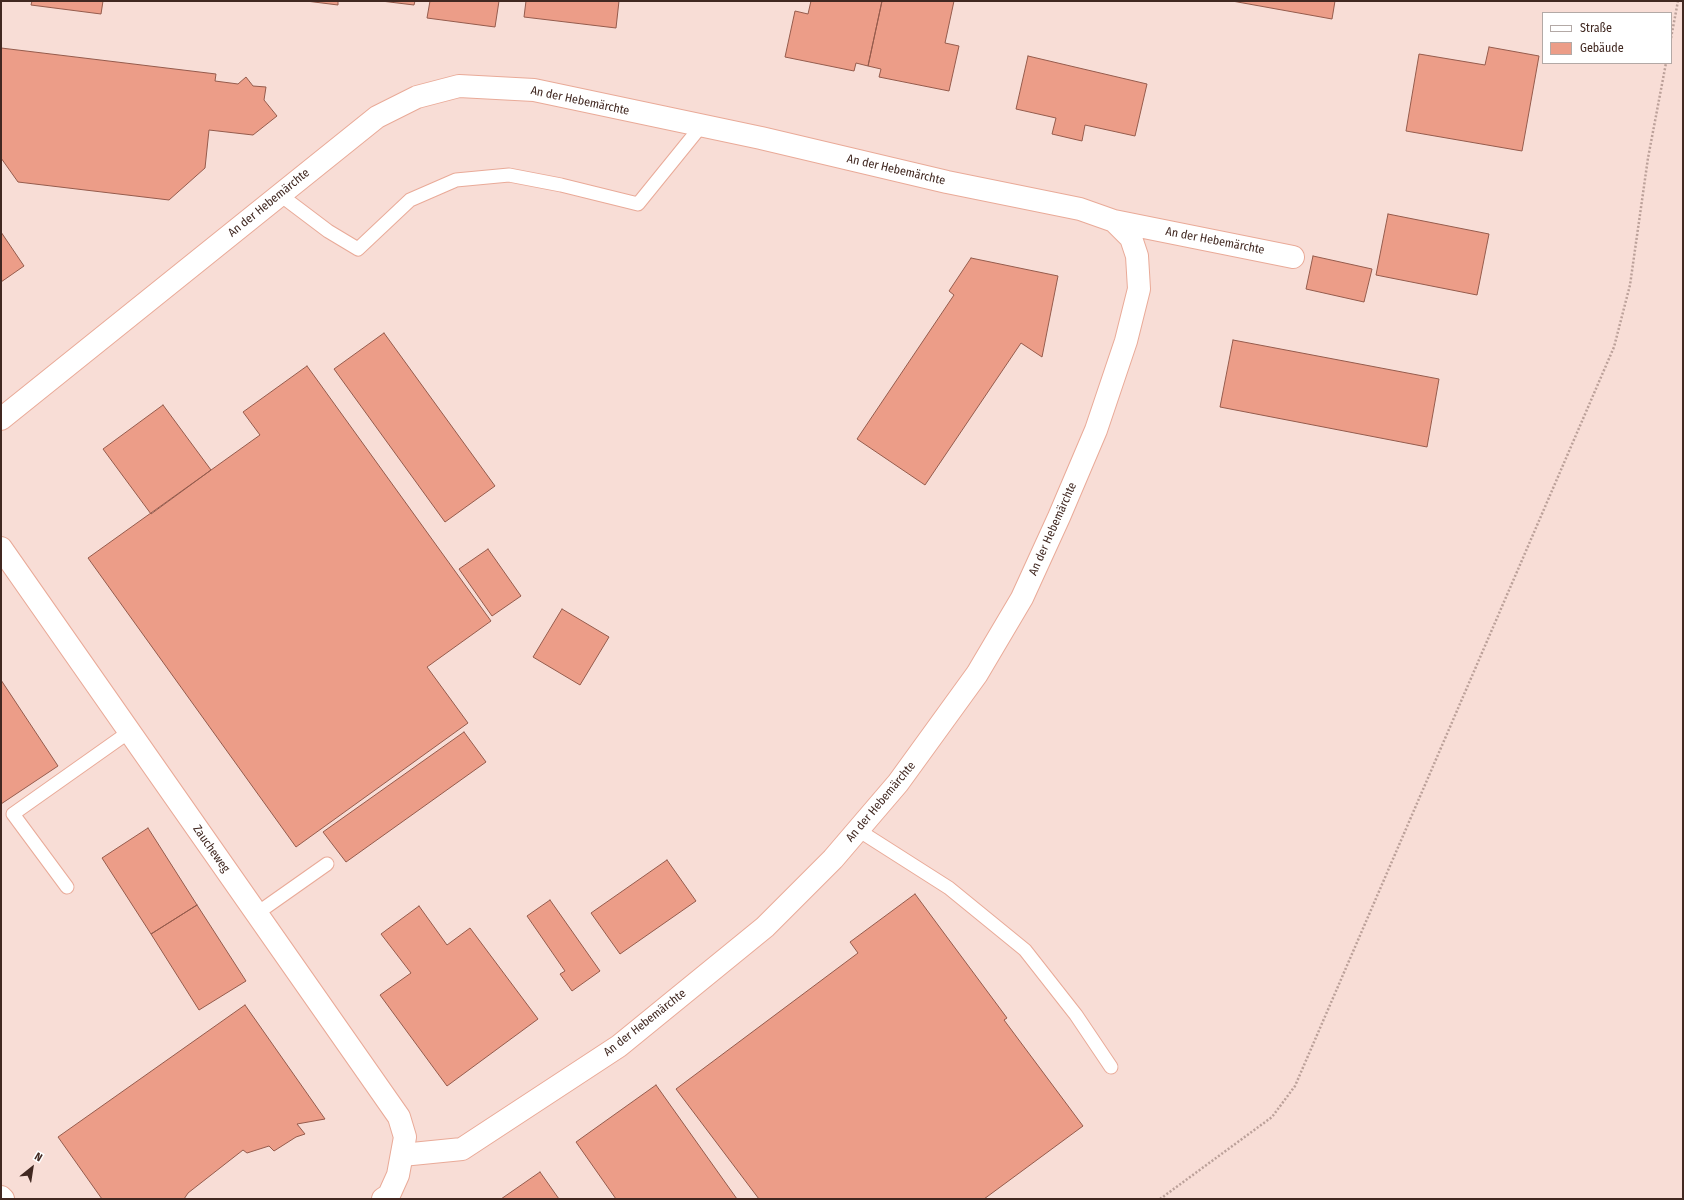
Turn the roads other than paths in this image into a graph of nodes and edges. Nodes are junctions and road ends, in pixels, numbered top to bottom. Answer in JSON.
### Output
{"nodes":[{"id":1,"x":702,"y":125,"type":"junction"},
{"id":2,"x":279,"y":194,"type":"junction"},
{"id":3,"x":1114,"y":221,"type":"junction"},
{"id":4,"x":1293,"y":257,"type":"dead end"},
{"id":5,"x":1,"y":419,"type":"edge"},
{"id":6,"x":1,"y":548,"type":"edge"},
{"id":7,"x":129,"y":732,"type":"junction"},
{"id":8,"x":858,"y":830,"type":"junction"},
{"id":9,"x":327,"y":864,"type":"dead end"},
{"id":10,"x":67,"y":887,"type":"dead end"},
{"id":11,"x":256,"y":914,"type":"junction"},
{"id":12,"x":1111,"y":1066,"type":"dead end"},
{"id":13,"x":402,"y":1155,"type":"junction"},
{"id":14,"x":384,"y":1199,"type":"edge"}],
"edges":[{"from":1,"to":2,"type":"street","name":"An der Hebemärchte"},
{"from":1,"to":2,"type":"lane"},
{"from":1,"to":3,"type":"street","name":"An der Hebemärchte"},
{"from":2,"to":5,"type":"street","name":"An der Hebemärchte"},
{"from":3,"to":4,"type":"street","name":"An der Hebemärchte"},
{"from":3,"to":8,"type":"street","name":"An der Hebemärchte"},
{"from":6,"to":7,"type":"street","name":"Zaucheweg"},
{"from":7,"to":10,"type":"lane"},
{"from":7,"to":11,"type":"street","name":"Zaucheweg"},
{"from":8,"to":12,"type":"lane"},
{"from":8,"to":13,"type":"street","name":"An der Hebemärchte"},
{"from":9,"to":11,"type":"lane"},
{"from":11,"to":13,"type":"street","name":"Zaucheweg"},
{"from":13,"to":14,"type":"street"}]}
